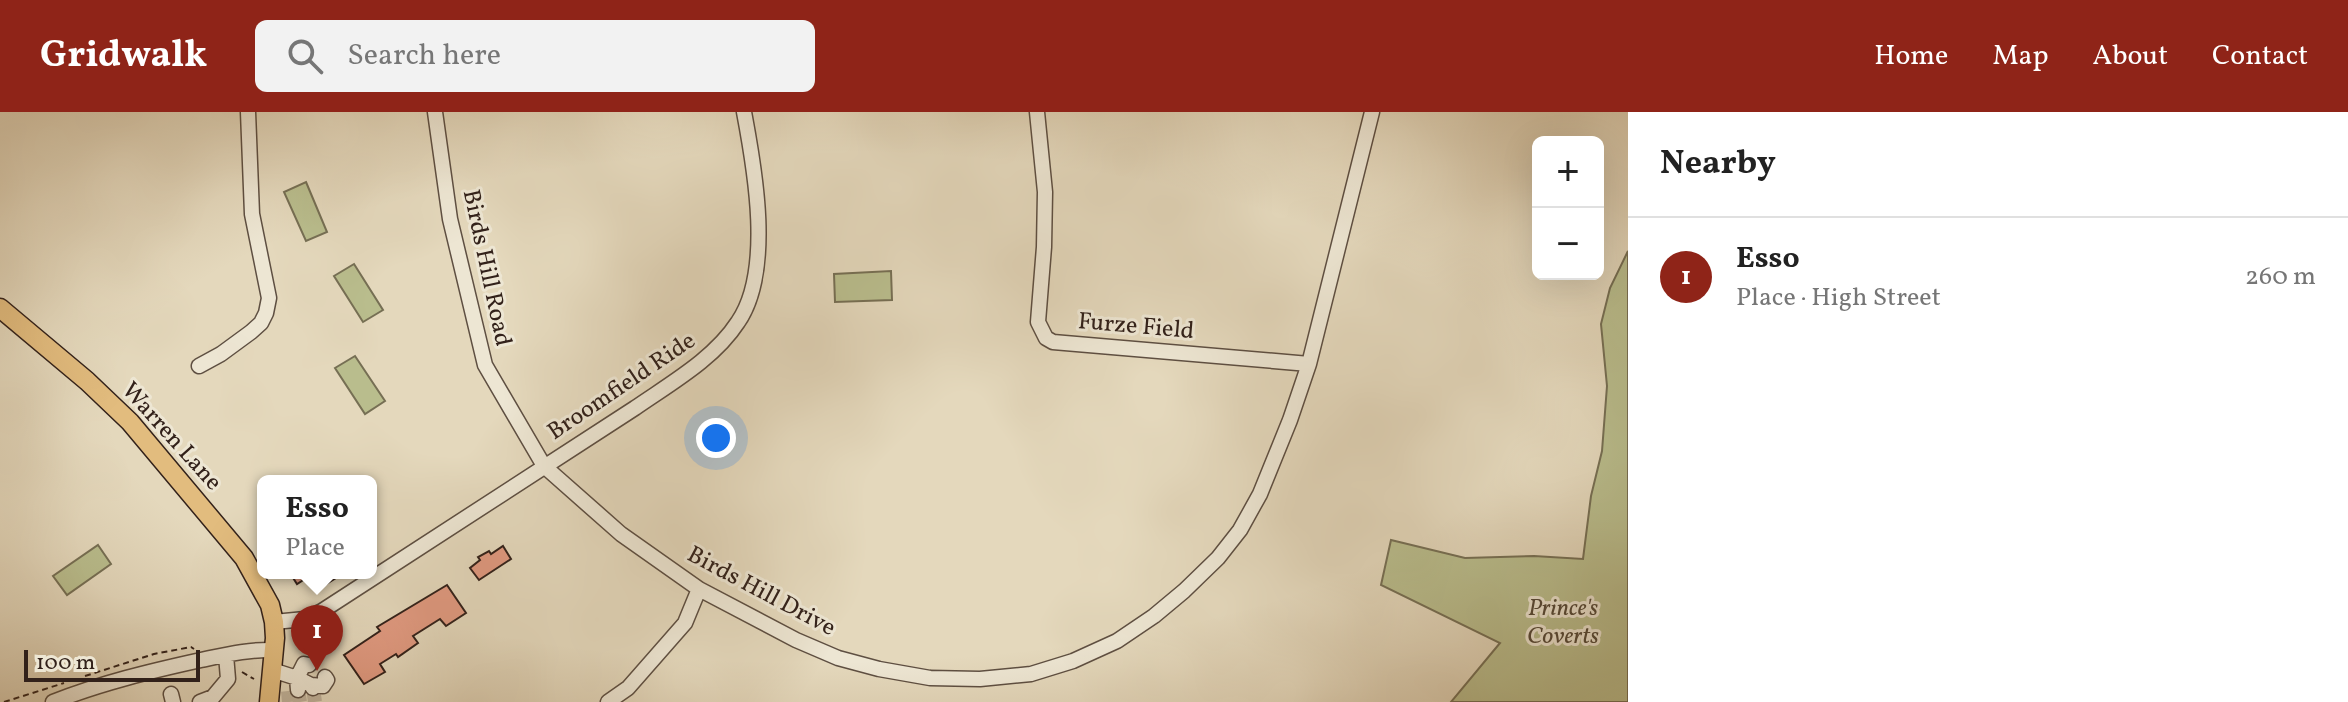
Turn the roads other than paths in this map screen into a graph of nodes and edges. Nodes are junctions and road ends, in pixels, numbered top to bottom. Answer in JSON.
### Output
{"nodes":[{"id":1,"x":248,"y":112,"type":"edge"},
{"id":2,"x":435,"y":112,"type":"edge"},
{"id":3,"x":744,"y":112,"type":"edge"},
{"id":4,"x":1037,"y":112,"type":"edge"},
{"id":5,"x":1372,"y":112,"type":"edge"},
{"id":6,"x":0,"y":308,"type":"edge"},
{"id":7,"x":1309,"y":364,"type":"junction"},
{"id":8,"x":199,"y":366,"type":"dead end"},
{"id":9,"x":544,"y":466,"type":"junction"},
{"id":10,"x":377,"y":569,"type":"edge"},
{"id":11,"x":361,"y":579,"type":"edge"},
{"id":12,"x":699,"y":589,"type":"junction"},
{"id":13,"x":274,"y":622,"type":"junction"},
{"id":14,"x":274,"y":650,"type":"junction"},
{"id":15,"x":226,"y":655,"type":"junction"},
{"id":16,"x":309,"y":665,"type":"dead end"},
{"id":17,"x":299,"y":682,"type":"junction"},
{"id":18,"x":53,"y":702,"type":"edge"},
{"id":19,"x":200,"y":702,"type":"edge"},
{"id":20,"x":269,"y":702,"type":"edge"},
{"id":21,"x":608,"y":702,"type":"edge"}],
"edges":[{"from":1,"to":8,"type":"street"},
{"from":2,"to":9,"type":"street","name":"Birds Hill Road"},
{"from":3,"to":9,"type":"street","name":"Broomfield Ride"},
{"from":4,"to":7,"type":"street","name":"Furze Field"},
{"from":5,"to":7,"type":"street","name":"Birds Hill Drive"},
{"from":6,"to":13,"type":"main road","name":"Warren Lane"},
{"from":7,"to":12,"type":"street","name":"Birds Hill Drive"},
{"from":9,"to":10,"type":"street","name":"Broomfield Ride"},
{"from":9,"to":12,"type":"street","name":"Birds Hill Drive"},
{"from":11,"to":13,"type":"street","name":"Broomfield Ride"},
{"from":12,"to":21,"type":"street"},
{"from":13,"to":14,"type":"main road"},
{"from":14,"to":15,"type":"street"},
{"from":14,"to":17,"type":"main road"},
{"from":15,"to":18,"type":"street"},
{"from":15,"to":19,"type":"street"},
{"from":16,"to":17,"type":"street"},
{"from":17,"to":20,"type":"main road"}]}
